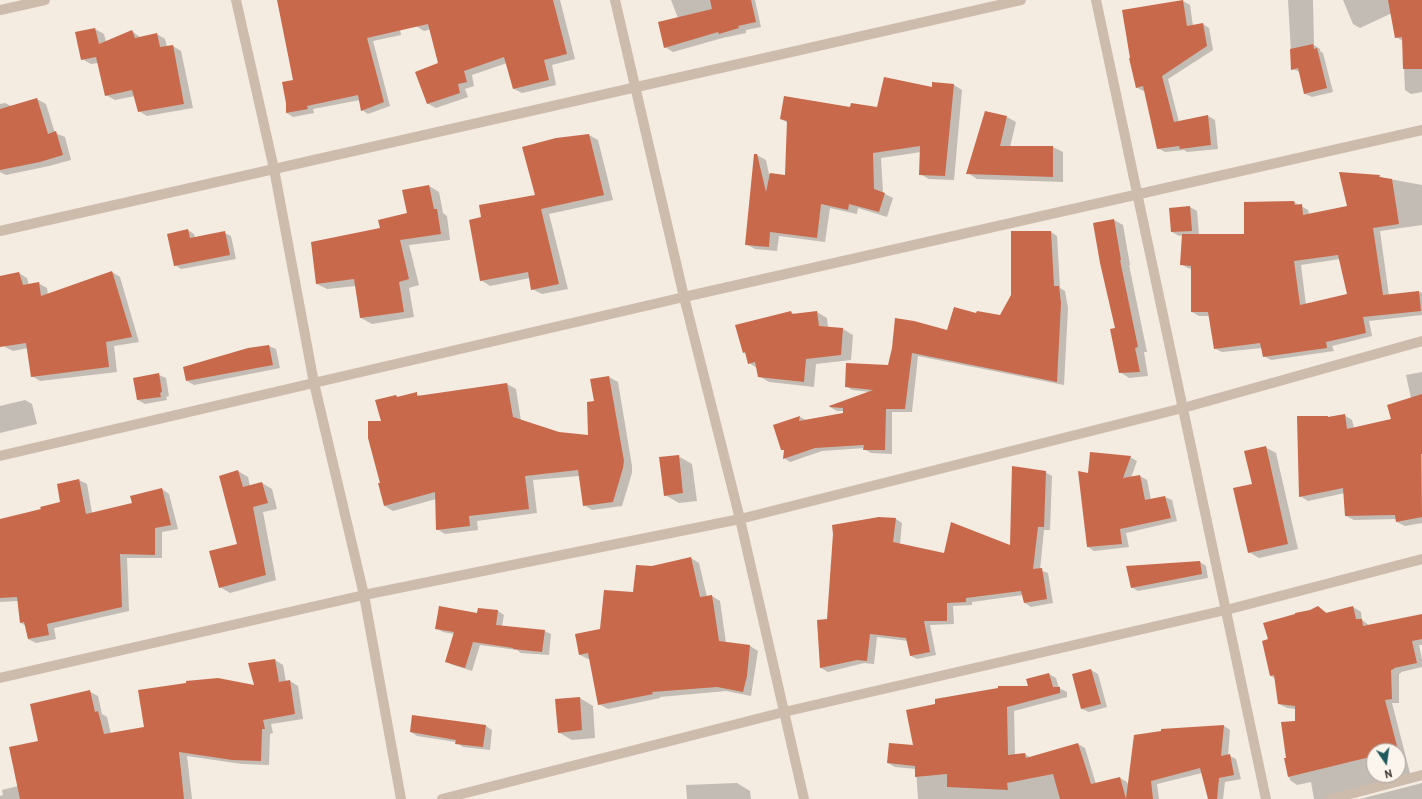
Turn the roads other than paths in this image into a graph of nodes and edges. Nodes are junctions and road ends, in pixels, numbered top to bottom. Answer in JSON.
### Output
{"nodes":[{"id":1,"x":45,"y":0,"type":"edge"},
{"id":2,"x":236,"y":0,"type":"edge"},
{"id":3,"x":615,"y":0,"type":"edge"},
{"id":4,"x":1021,"y":0,"type":"edge"},
{"id":5,"x":1096,"y":0,"type":"edge"},
{"id":6,"x":0,"y":10,"type":"edge"},
{"id":7,"x":635,"y":87,"type":"junction"},
{"id":8,"x":1422,"y":130,"type":"edge"},
{"id":9,"x":274,"y":169,"type":"junction"},
{"id":10,"x":1138,"y":195,"type":"junction"},
{"id":11,"x":0,"y":231,"type":"edge"},
{"id":12,"x":684,"y":297,"type":"junction"},
{"id":13,"x":1422,"y":341,"type":"edge"},
{"id":14,"x":314,"y":383,"type":"junction"},
{"id":15,"x":1183,"y":408,"type":"junction"},
{"id":16,"x":0,"y":456,"type":"edge"},
{"id":17,"x":740,"y":519,"type":"junction"},
{"id":18,"x":1422,"y":559,"type":"edge"},
{"id":19,"x":364,"y":595,"type":"junction"},
{"id":20,"x":1226,"y":610,"type":"junction"},
{"id":21,"x":0,"y":678,"type":"edge"},
{"id":22,"x":784,"y":712,"type":"junction"},
{"id":23,"x":1422,"y":775,"type":"edge"},
{"id":24,"x":401,"y":799,"type":"edge"},
{"id":25,"x":442,"y":799,"type":"edge"},
{"id":26,"x":804,"y":799,"type":"edge"},
{"id":27,"x":1266,"y":799,"type":"edge"},
{"id":28,"x":1331,"y":799,"type":"edge"}],
"edges":[{"from":1,"to":6,"type":"street"},
{"from":2,"to":9,"type":"street"},
{"from":3,"to":7,"type":"street"},
{"from":4,"to":7,"type":"street"},
{"from":5,"to":10,"type":"street"},
{"from":7,"to":9,"type":"street"},
{"from":7,"to":12,"type":"street"},
{"from":8,"to":10,"type":"street"},
{"from":9,"to":11,"type":"street"},
{"from":9,"to":14,"type":"street"},
{"from":10,"to":12,"type":"street"},
{"from":10,"to":15,"type":"street"},
{"from":12,"to":14,"type":"street"},
{"from":12,"to":17,"type":"street"},
{"from":13,"to":15,"type":"street"},
{"from":14,"to":16,"type":"street"},
{"from":14,"to":19,"type":"street"},
{"from":15,"to":17,"type":"street"},
{"from":15,"to":20,"type":"street"},
{"from":17,"to":19,"type":"street"},
{"from":17,"to":22,"type":"street"},
{"from":18,"to":20,"type":"street"},
{"from":19,"to":21,"type":"street"},
{"from":19,"to":24,"type":"street"},
{"from":20,"to":22,"type":"street"},
{"from":20,"to":27,"type":"street"},
{"from":22,"to":25,"type":"street"},
{"from":22,"to":26,"type":"street"},
{"from":23,"to":28,"type":"street"}]}
